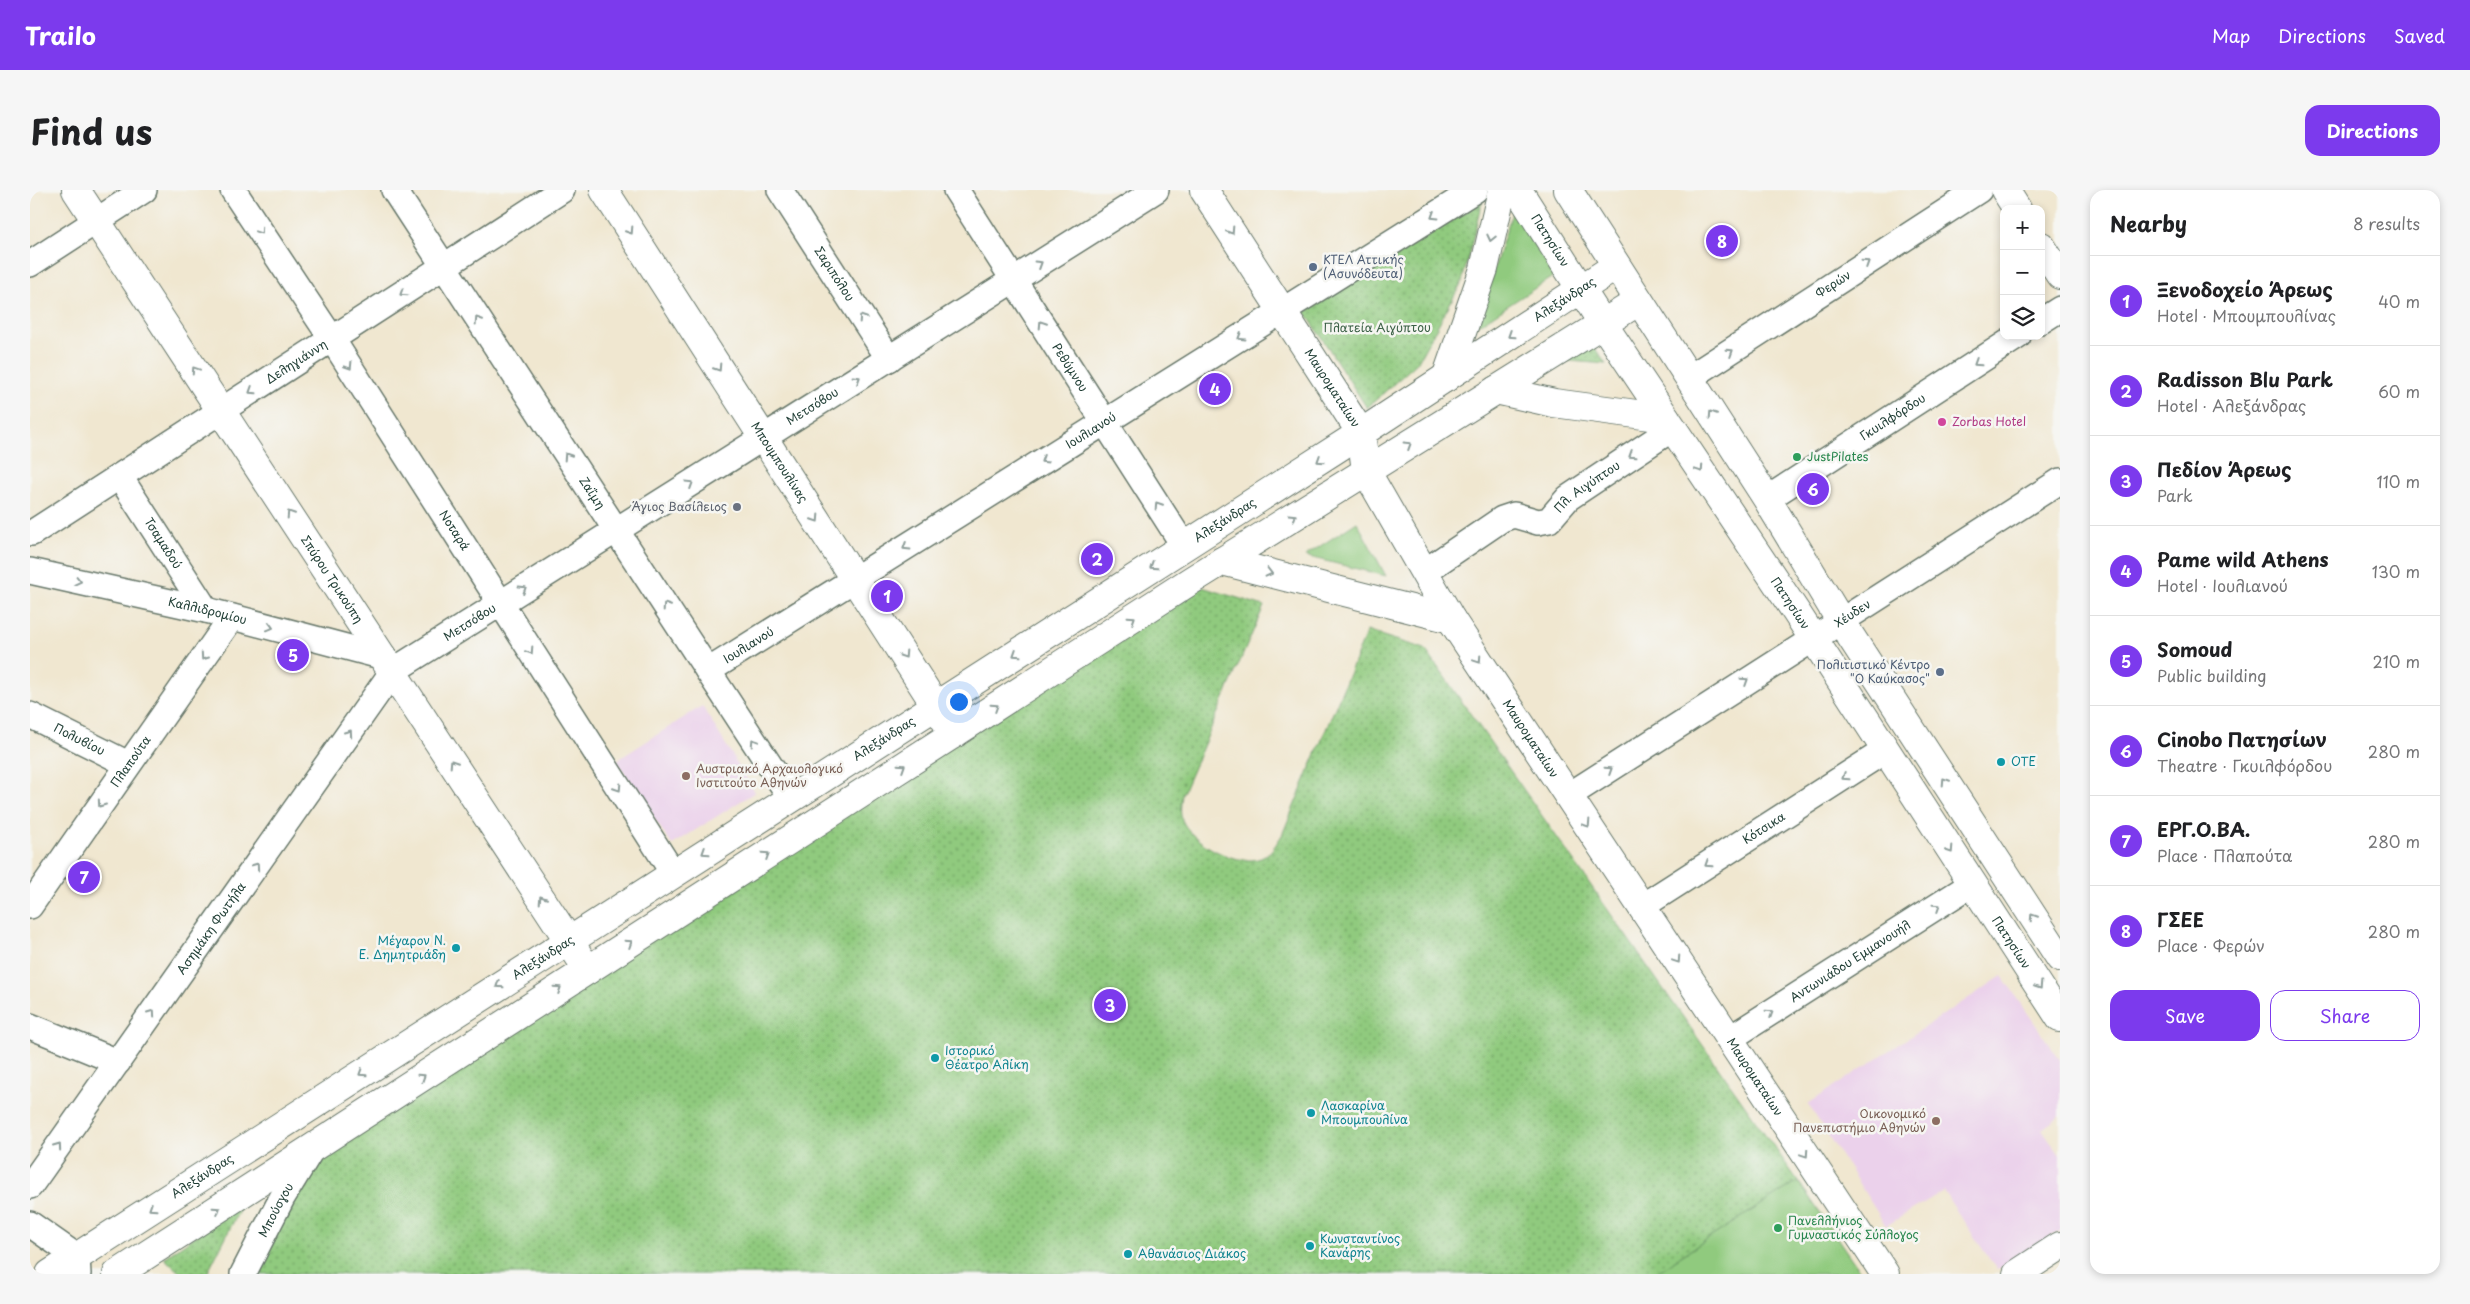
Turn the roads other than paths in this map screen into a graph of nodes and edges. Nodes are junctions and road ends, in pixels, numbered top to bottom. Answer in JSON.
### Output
{"nodes":[{"id":1,"x":76,"y":190,"type":"edge"},
{"id":2,"x":144,"y":190,"type":"edge"},
{"id":3,"x":233,"y":190,"type":"edge"},
{"id":4,"x":394,"y":190,"type":"edge"},
{"id":5,"x":562,"y":190,"type":"edge"},
{"id":6,"x":604,"y":190,"type":"edge"},
{"id":7,"x":780,"y":190,"type":"edge"},
{"id":8,"x":956,"y":190,"type":"edge"},
{"id":9,"x":1156,"y":190,"type":"edge"},
{"id":10,"x":1204,"y":190,"type":"edge"},
{"id":11,"x":1475,"y":190,"type":"edge"},
{"id":12,"x":1502,"y":190,"type":"edge"},
{"id":13,"x":1518,"y":190,"type":"edge"},
{"id":14,"x":1568,"y":190,"type":"edge"},
{"id":15,"x":1979,"y":190,"type":"edge"},
{"id":16,"x":2005,"y":190,"type":"edge"},
{"id":17,"x":2014,"y":205,"type":"edge"},
{"id":18,"x":97,"y":222,"type":"junction"},
{"id":19,"x":2044,"y":250,"type":"edge"},
{"id":20,"x":30,"y":264,"type":"edge"},
{"id":21,"x":1616,"y":266,"type":"junction"},
{"id":22,"x":444,"y":267,"type":"junction"},
{"id":23,"x":2060,"y":275,"type":"edge"},
{"id":24,"x":1013,"y":280,"type":"junction"},
{"id":25,"x":1581,"y":290,"type":"junction"},
{"id":26,"x":1639,"y":301,"type":"junction"},
{"id":27,"x":2060,"y":309,"type":"edge"},
{"id":28,"x":1282,"y":311,"type":"junction"},
{"id":29,"x":2045,"y":318,"type":"edge"},
{"id":30,"x":1603,"y":324,"type":"junction"},
{"id":31,"x":332,"y":339,"type":"junction"},
{"id":32,"x":2012,"y":340,"type":"edge"},
{"id":33,"x":889,"y":359,"type":"junction"},
{"id":34,"x":1446,"y":378,"type":"junction"},
{"id":35,"x":1689,"y":378,"type":"junction"},
{"id":36,"x":1496,"y":390,"type":"junction"},
{"id":37,"x":222,"y":410,"type":"junction"},
{"id":38,"x":1105,"y":422,"type":"junction"},
{"id":39,"x":1670,"y":423,"type":"junction"},
{"id":40,"x":1361,"y":434,"type":"junction"},
{"id":41,"x":764,"y":438,"type":"junction"},
{"id":42,"x":1366,"y":471,"type":"junction"},
{"id":43,"x":120,"y":477,"type":"junction"},
{"id":44,"x":2060,"y":481,"type":"edge"},
{"id":45,"x":1767,"y":499,"type":"junction"},
{"id":46,"x":616,"y":531,"type":"junction"},
{"id":47,"x":31,"y":536,"type":"edge"},
{"id":48,"x":1184,"y":546,"type":"junction"},
{"id":49,"x":1222,"y":561,"type":"junction"},
{"id":50,"x":30,"y":571,"type":"edge"},
{"id":51,"x":1424,"y":572,"type":"junction"},
{"id":52,"x":855,"y":579,"type":"junction"},
{"id":53,"x":500,"y":604,"type":"junction"},
{"id":54,"x":206,"y":610,"type":"junction"},
{"id":55,"x":232,"y":617,"type":"junction"},
{"id":56,"x":1451,"y":619,"type":"junction"},
{"id":57,"x":1840,"y":620,"type":"junction"},
{"id":58,"x":1813,"y":638,"type":"junction"},
{"id":59,"x":388,"y":664,"type":"junction"},
{"id":60,"x":708,"y":671,"type":"junction"},
{"id":61,"x":936,"y":705,"type":"junction"},
{"id":62,"x":30,"y":715,"type":"edge"},
{"id":63,"x":954,"y":734,"type":"junction"},
{"id":64,"x":1886,"y":750,"type":"junction"},
{"id":65,"x":128,"y":764,"type":"junction"},
{"id":66,"x":1568,"y":796,"type":"junction"},
{"id":67,"x":791,"y":798,"type":"junction"},
{"id":68,"x":673,"y":873,"type":"junction"},
{"id":69,"x":1972,"y":884,"type":"junction"},
{"id":70,"x":30,"y":906,"type":"edge"},
{"id":71,"x":1642,"y":907,"type":"junction"},
{"id":72,"x":569,"y":940,"type":"junction"},
{"id":73,"x":2060,"y":958,"type":"edge"},
{"id":74,"x":588,"y":970,"type":"junction"},
{"id":75,"x":2060,"y":1018,"type":"edge"},
{"id":76,"x":30,"y":1026,"type":"edge"},
{"id":77,"x":1729,"y":1039,"type":"junction"},
{"id":78,"x":118,"y":1062,"type":"junction"},
{"id":79,"x":313,"y":1148,"type":"junction"},
{"id":80,"x":30,"y":1186,"type":"edge"},
{"id":81,"x":30,"y":1224,"type":"edge"},
{"id":82,"x":2060,"y":1246,"type":"edge"},
{"id":83,"x":77,"y":1265,"type":"edge"},
{"id":84,"x":50,"y":1274,"type":"edge"},
{"id":85,"x":117,"y":1274,"type":"edge"},
{"id":86,"x":243,"y":1274,"type":"edge"},
{"id":87,"x":1885,"y":1274,"type":"edge"},
{"id":88,"x":2017,"y":1274,"type":"edge"}],
"edges":[{"from":1,"to":18,"type":"main road","name":"Σπύρου Τρικούπη"},
{"from":2,"to":18,"type":"street"},
{"from":3,"to":31,"type":"street","name":"Νοταρά","one_way":true},
{"from":4,"to":22,"type":"street","name":"Ζαΐμη"},
{"from":5,"to":22,"type":"street","name":"Δεληγιάννη"},
{"from":6,"to":41,"type":"main road","name":"Μπουμπουλίνας","one_way":true},
{"from":33,"to":7,"type":"street","name":"Σαριπόλου","one_way":true},
{"from":8,"to":24,"type":"street","name":"Ρεθύμνου"},
{"from":24,"to":9,"type":"street","name":"Μετσόβου","one_way":true},
{"from":10,"to":28,"type":"main road","name":"Μαυροματαίων","one_way":true},
{"from":11,"to":28,"type":"street","name":"Ιουλιανού","one_way":true},
{"from":12,"to":34,"type":"main road","one_way":true},
{"from":13,"to":25,"type":"main road","name":"Πατησίων"},
{"from":14,"to":21,"type":"main road"},
{"from":35,"to":15,"type":"street","name":"Φερών","one_way":true},
{"from":16,"to":17,"type":"main road"},
{"from":18,"to":20,"type":"street"},
{"from":37,"to":18,"type":"main road","name":"Σπύρου Τρικούπη","one_way":true},
{"from":19,"to":23,"type":"main road"},
{"from":21,"to":25,"type":"main road","name":"Αλεξάνδρας"},
{"from":21,"to":26,"type":"main road"},
{"from":22,"to":31,"type":"street","name":"Δεληγιάννη","one_way":true},
{"from":46,"to":22,"type":"street","name":"Ζαΐμη","one_way":true},
{"from":24,"to":33,"type":"street","name":"Μετσόβου"},
{"from":38,"to":24,"type":"street","name":"Ρεθύμνου","one_way":true},
{"from":25,"to":30,"type":"main road","name":"Πατησίων"},
{"from":25,"to":34,"type":"main road","name":"Αλεξάνδρας","one_way":true},
{"from":26,"to":30,"type":"main road"},
{"from":26,"to":35,"type":"main road"},
{"from":27,"to":29,"type":"street"},
{"from":28,"to":38,"type":"street","name":"Ιουλιανού","one_way":true},
{"from":28,"to":40,"type":"main road","name":"Μαυροματαίων"},
{"from":30,"to":36,"type":"main road"},
{"from":30,"to":39,"type":"main road","name":"Πατησίων"},
{"from":31,"to":37,"type":"street","name":"Δεληγιάννη","one_way":true},
{"from":31,"to":53,"type":"street","name":"Νοταρά","one_way":true},
{"from":32,"to":45,"type":"street","name":"Γκυιλφόρδου","one_way":true},
{"from":41,"to":33,"type":"street","name":"Μετσόβου","one_way":true},
{"from":34,"to":40,"type":"main road","name":"Αλεξάνδρας"},
{"from":45,"to":35,"type":"main road","one_way":true},
{"from":36,"to":39,"type":"main road"},
{"from":42,"to":36,"type":"main road","one_way":true},
{"from":37,"to":43,"type":"street","name":"Δεληγιάννη"},
{"from":59,"to":37,"type":"main road","name":"Σπύρου Τρικούπη","one_way":true},
{"from":48,"to":38,"type":"street","name":"Ρεθύμνου","one_way":true},
{"from":38,"to":52,"type":"street","name":"Ιουλιανού","one_way":true},
{"from":39,"to":51,"type":"street","name":"Πλ. Αιγύπτου","one_way":true},
{"from":39,"to":58,"type":"main road","name":"Πατησίων","one_way":true},
{"from":40,"to":42,"type":"main road","name":"Μαυροματαίων"},
{"from":40,"to":48,"type":"main road","name":"Αλεξάνδρας","one_way":true},
{"from":46,"to":41,"type":"street","name":"Μετσόβου","one_way":true},
{"from":41,"to":52,"type":"main road","name":"Μπουμπουλίνας","one_way":true},
{"from":49,"to":42,"type":"main road","one_way":true},
{"from":42,"to":51,"type":"main road","name":"Μαυροματαίων"},
{"from":43,"to":47,"type":"street","name":"Δεληγιάννη"},
{"from":43,"to":54,"type":"street","name":"Τσαμαδού"},
{"from":44,"to":57,"type":"street","name":"Χέυδεν"},
{"from":45,"to":57,"type":"main road"},
{"from":53,"to":46,"type":"street","name":"Μετσόβου","one_way":true},
{"from":60,"to":46,"type":"street","name":"Ζαΐμη","one_way":true},
{"from":48,"to":61,"type":"main road","name":"Αλεξάνδρας","one_way":true},
{"from":49,"to":56,"type":"main road","one_way":true},
{"from":63,"to":49,"type":"main road","one_way":true},
{"from":50,"to":54,"type":"street","name":"Καλλιδρομίου","one_way":true},
{"from":51,"to":56,"type":"main road","name":"Μαυροματαίων"},
{"from":52,"to":60,"type":"street","name":"Ιουλιανού"},
{"from":52,"to":61,"type":"main road","name":"Μπουμπουλίνας","one_way":true},
{"from":53,"to":59,"type":"street","name":"Μετσόβου"},
{"from":53,"to":68,"type":"street","name":"Νοταρά","one_way":true},
{"from":54,"to":55,"type":"street","name":"Καλλιδρομίου"},
{"from":55,"to":59,"type":"street","name":"Καλλιδρομίου","one_way":true},
{"from":55,"to":65,"type":"street","name":"Πλαπούτα","one_way":true},
{"from":56,"to":66,"type":"main road","name":"Μαυροματαίων","one_way":true},
{"from":57,"to":58,"type":"street","name":"Χέυδεν"},
{"from":73,"to":57,"type":"main road","one_way":true},
{"from":58,"to":64,"type":"main road","name":"Πατησίων"},
{"from":66,"to":58,"type":"street","name":"Χέυδεν","one_way":true},
{"from":72,"to":59,"type":"main road","name":"Σπύρου Τρικούπη","one_way":true},
{"from":78,"to":59,"type":"street","name":"Ασημάκη Φωτήλα","one_way":true},
{"from":67,"to":60,"type":"street","name":"Ζαΐμη","one_way":true},
{"from":61,"to":63,"type":"main road","name":"Μπουμπουλίνας"},
{"from":61,"to":67,"type":"main road","name":"Αλεξάνδρας"},
{"from":62,"to":65,"type":"street","name":"Πολυβίου"},
{"from":74,"to":63,"type":"main road","one_way":true},
{"from":64,"to":69,"type":"main road","name":"Πατησίων","one_way":true},
{"from":64,"to":71,"type":"street","name":"Κότσικα","one_way":true},
{"from":65,"to":70,"type":"street","name":"Πλαπούτα","one_way":true},
{"from":66,"to":71,"type":"main road","name":"Μαυροματαίων","one_way":true},
{"from":67,"to":68,"type":"main road","name":"Αλεξάνδρας","one_way":true},
{"from":68,"to":72,"type":"main road","name":"Αλεξάνδρας"},
{"from":69,"to":75,"type":"main road","name":"Πατησίων","one_way":true},
{"from":77,"to":69,"type":"street","name":"Αντωνιάδου Εμμανουήλ","one_way":true},
{"from":71,"to":77,"type":"main road","name":"Μαυροματαίων","one_way":true},
{"from":72,"to":74,"type":"main road","name":"Σπύρου Τρικούπη"},
{"from":72,"to":83,"type":"main road","name":"Αλεξάνδρας","one_way":true},
{"from":79,"to":74,"type":"main road","one_way":true},
{"from":76,"to":78,"type":"street"},
{"from":77,"to":87,"type":"main road","name":"Μαυροματαίων","one_way":true},
{"from":80,"to":78,"type":"street","name":"Ασημάκη Φωτήλα","one_way":true},
{"from":85,"to":79,"type":"main road","one_way":true},
{"from":79,"to":86,"type":"street","name":"Μπούσγου"},
{"from":81,"to":83,"type":"street"},
{"from":82,"to":88,"type":"main road"},
{"from":83,"to":84,"type":"main road","name":"Αλεξάνδρας"}]}
